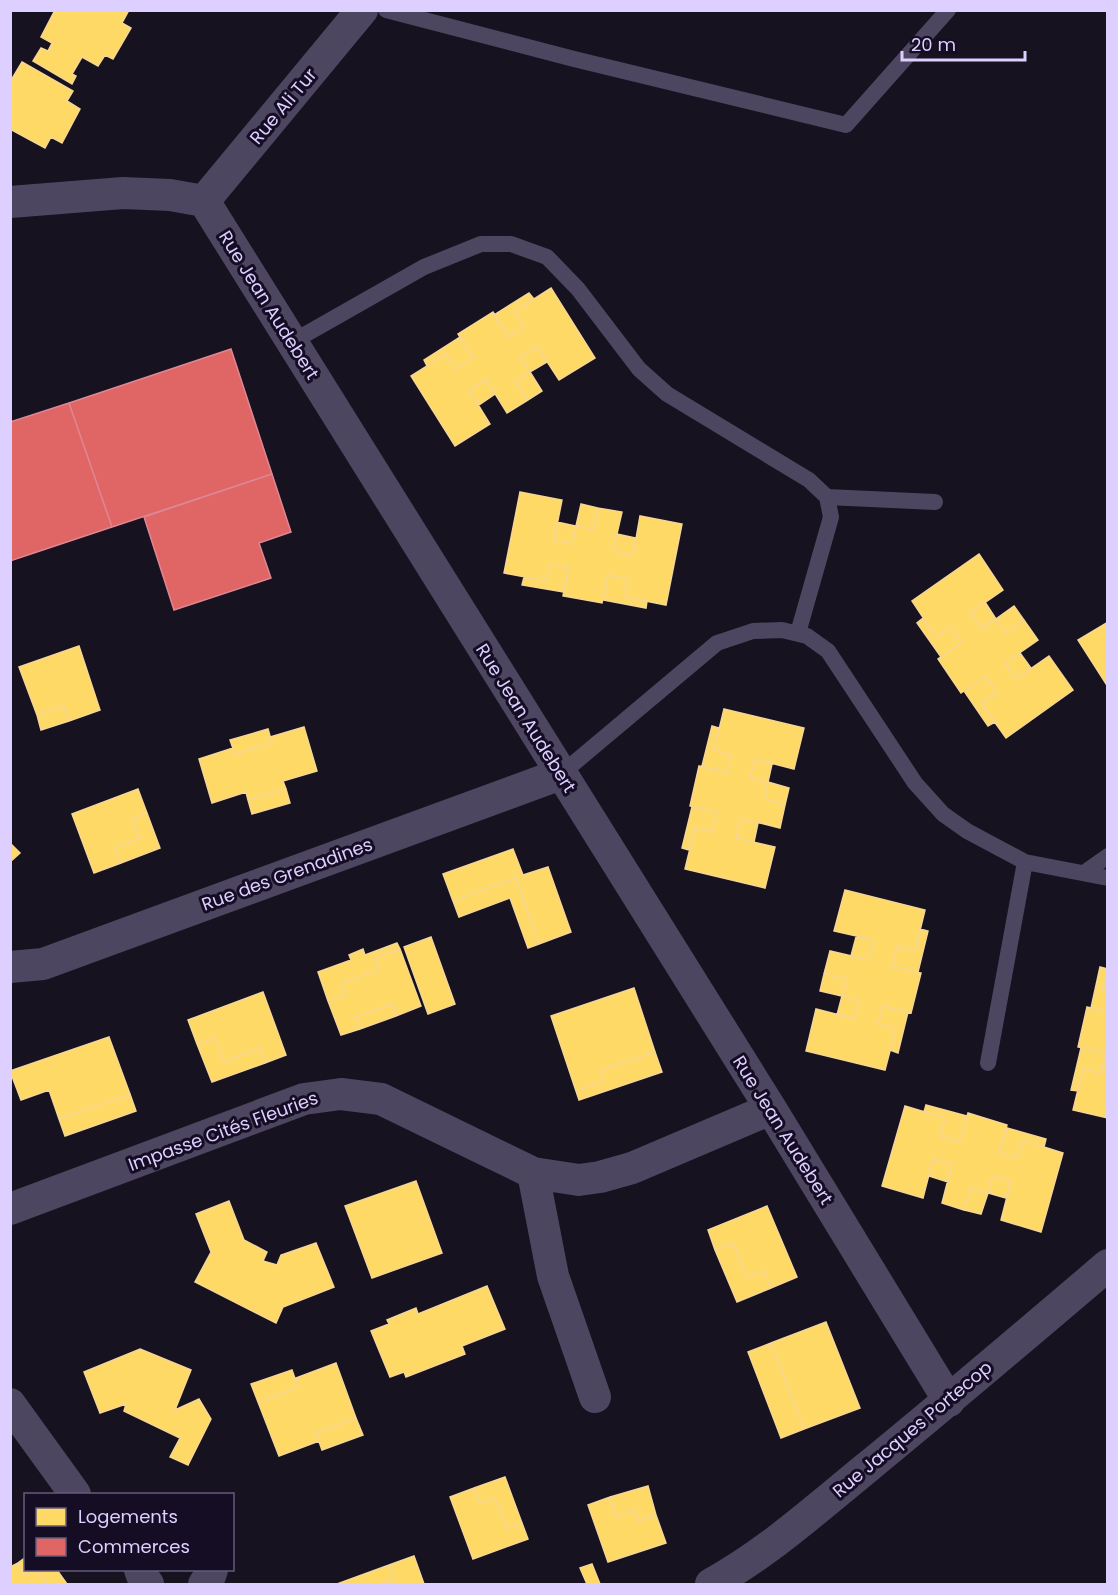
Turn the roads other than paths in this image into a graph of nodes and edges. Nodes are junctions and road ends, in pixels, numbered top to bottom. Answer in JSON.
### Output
{"nodes":[{"id":1,"x":362,"y":10,"type":"edge"},
{"id":2,"x":386,"y":10,"type":"edge"},
{"id":3,"x":948,"y":10,"type":"edge"},
{"id":4,"x":10,"y":201,"type":"edge"},
{"id":5,"x":204,"y":201,"type":"junction"},
{"id":6,"x":292,"y":342,"type":"junction"},
{"id":7,"x":827,"y":497,"type":"junction"},
{"id":8,"x":935,"y":502,"type":"dead end"},
{"id":9,"x":798,"y":633,"type":"junction"},
{"id":10,"x":561,"y":774,"type":"junction"},
{"id":11,"x":1107,"y":856,"type":"edge"},
{"id":12,"x":1025,"y":862,"type":"junction"},
{"id":13,"x":1084,"y":873,"type":"junction"},
{"id":14,"x":1107,"y":878,"type":"edge"},
{"id":15,"x":10,"y":967,"type":"edge"},
{"id":16,"x":988,"y":1063,"type":"dead end"},
{"id":17,"x":771,"y":1109,"type":"junction"},
{"id":18,"x":533,"y":1173,"type":"junction"},
{"id":19,"x":10,"y":1209,"type":"edge"},
{"id":20,"x":1107,"y":1265,"type":"edge"},
{"id":21,"x":595,"y":1397,"type":"dead end"},
{"id":22,"x":948,"y":1401,"type":"junction"},
{"id":23,"x":10,"y":1404,"type":"edge"},
{"id":24,"x":74,"y":1493,"type":"edge"},
{"id":25,"x":141,"y":1571,"type":"edge"},
{"id":26,"x":211,"y":1571,"type":"edge"},
{"id":27,"x":148,"y":1584,"type":"edge"},
{"id":28,"x":204,"y":1584,"type":"edge"},
{"id":29,"x":711,"y":1584,"type":"edge"}],
"edges":[{"from":1,"to":5,"type":"street","name":"Rue Ali Tur"},
{"from":2,"to":3,"type":"lane"},
{"from":4,"to":5,"type":"street"},
{"from":5,"to":6,"type":"street","name":"Rue Jean Audebert"},
{"from":6,"to":7,"type":"lane"},
{"from":6,"to":10,"type":"street","name":"Rue Jean Audebert"},
{"from":7,"to":8,"type":"lane"},
{"from":7,"to":9,"type":"lane"},
{"from":9,"to":10,"type":"lane"},
{"from":9,"to":12,"type":"lane"},
{"from":10,"to":15,"type":"street","name":"Rue des Grenadines"},
{"from":10,"to":17,"type":"street","name":"Rue Jean Audebert"},
{"from":11,"to":13,"type":"lane"},
{"from":12,"to":13,"type":"lane"},
{"from":12,"to":16,"type":"lane"},
{"from":13,"to":14,"type":"lane"},
{"from":17,"to":18,"type":"street","name":"Impasse Cités Fleuries"},
{"from":17,"to":22,"type":"street","name":"Rue Jean Audebert"},
{"from":18,"to":19,"type":"street","name":"Impasse Cités Fleuries"},
{"from":18,"to":21,"type":"street"},
{"from":20,"to":22,"type":"street","name":"Rue Jacques Portecop"},
{"from":22,"to":29,"type":"street","name":"Rue Jacques Portecop"},
{"from":23,"to":24,"type":"street"},
{"from":25,"to":27,"type":"street"},
{"from":26,"to":28,"type":"street"}]}
